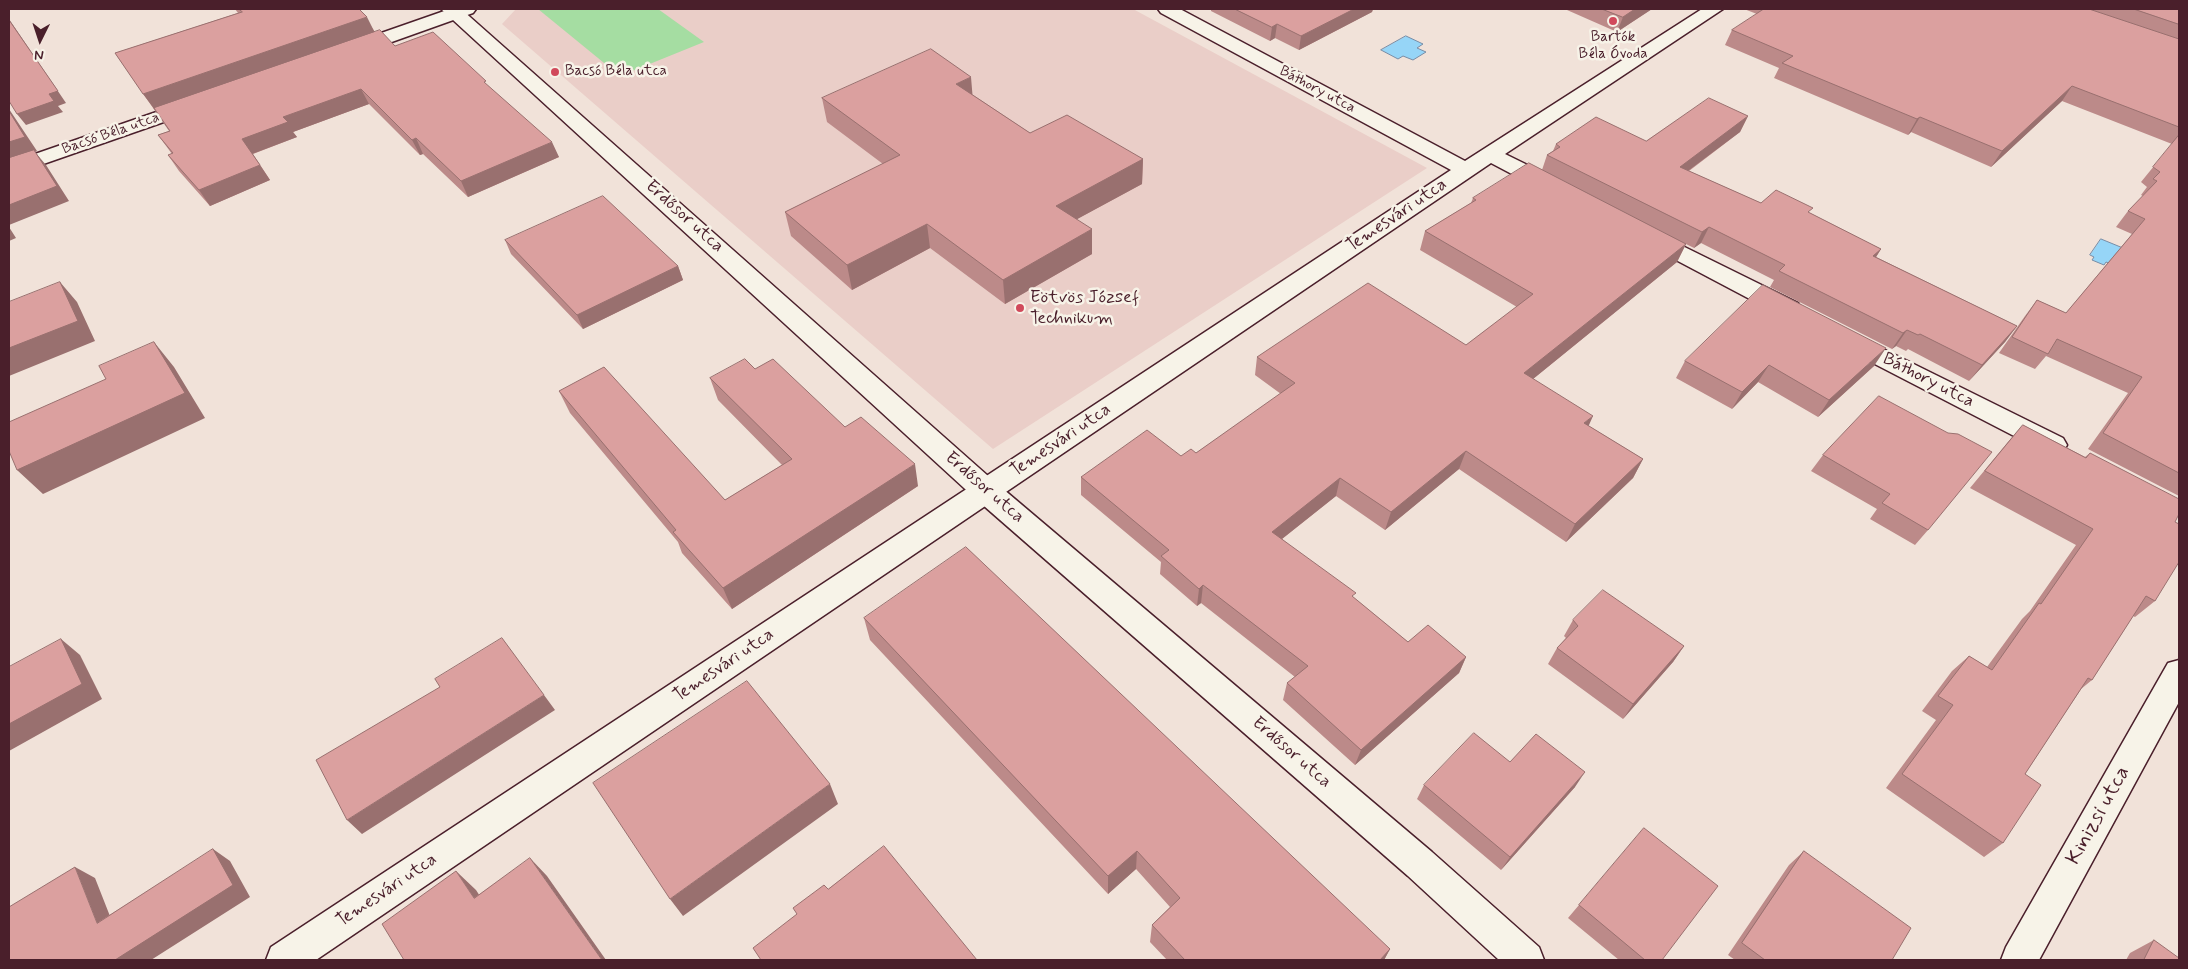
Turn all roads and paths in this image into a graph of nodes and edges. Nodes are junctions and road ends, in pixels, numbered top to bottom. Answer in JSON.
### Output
{"nodes":[{"id":1,"x":1167,"y":9,"type":"edge"},
{"id":2,"x":1714,"y":9,"type":"edge"},
{"id":3,"x":457,"y":10,"type":"edge"},
{"id":4,"x":334,"y":56,"type":"edge"},
{"id":5,"x":213,"y":98,"type":"edge"},
{"id":6,"x":1490,"y":155,"type":"junction"},
{"id":7,"x":9,"y":170,"type":"edge"},
{"id":8,"x":1466,"y":170,"type":"junction"},
{"id":9,"x":1570,"y":196,"type":"edge"},
{"id":10,"x":1632,"y":228,"type":"edge"},
{"id":11,"x":2073,"y":456,"type":"edge"},
{"id":12,"x":986,"y":491,"type":"junction"},
{"id":13,"x":2179,"y":673,"type":"edge"},
{"id":14,"x":284,"y":960,"type":"edge"},
{"id":15,"x":1526,"y":960,"type":"edge"},
{"id":16,"x":2019,"y":960,"type":"edge"}],
"edges":[{"from":1,"to":8,"type":"street","name":"Báthory utca"},
{"from":2,"to":6,"type":"street","name":"Temesvári utca"},
{"from":3,"to":4,"type":"street"},
{"from":3,"to":12,"type":"street","name":"Erdősor utca"},
{"from":5,"to":7,"type":"street","name":"Bacsó Béla utca"},
{"from":6,"to":8,"type":"street","name":"Temesvári utca"},
{"from":6,"to":9,"type":"street"},
{"from":8,"to":12,"type":"street","name":"Temesvári utca"},
{"from":10,"to":11,"type":"street","name":"Báthory utca"},
{"from":12,"to":14,"type":"street","name":"Temesvári utca"},
{"from":12,"to":15,"type":"street","name":"Erdősor utca"},
{"from":13,"to":16,"type":"street","name":"Kinizsi utca"}]}
